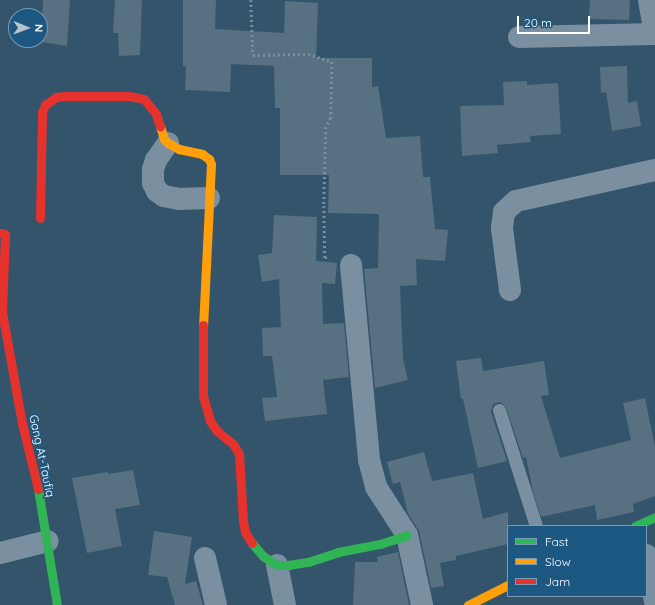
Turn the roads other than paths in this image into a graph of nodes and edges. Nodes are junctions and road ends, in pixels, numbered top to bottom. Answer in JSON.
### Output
{"nodes":[{"id":1,"x":649,"y":0,"type":"edge"},
{"id":2,"x":655,"y":33,"type":"edge"},
{"id":3,"x":519,"y":37,"type":"dead end"},
{"id":4,"x":168,"y":143,"type":"junction"},
{"id":5,"x":655,"y":170,"type":"edge"},
{"id":6,"x":209,"y":198,"type":"junction"},
{"id":7,"x":40,"y":218,"type":"dead end"},
{"id":8,"x":0,"y":233,"type":"edge"},
{"id":9,"x":351,"y":265,"type":"road end"},
{"id":10,"x":510,"y":290,"type":"dead end"},
{"id":11,"x":1,"y":312,"type":"edge"},
{"id":12,"x":499,"y":410,"type":"dead end"},
{"id":13,"x":655,"y":516,"type":"edge"},
{"id":14,"x":536,"y":525,"type":"edge"},
{"id":15,"x":638,"y":525,"type":"edge"},
{"id":16,"x":406,"y":535,"type":"junction"},
{"id":17,"x":48,"y":541,"type":"junction"},
{"id":18,"x":0,"y":553,"type":"edge"},
{"id":19,"x":205,"y":558,"type":"dead end"},
{"id":20,"x":647,"y":560,"type":"edge"},
{"id":21,"x":283,"y":565,"type":"junction"},
{"id":22,"x":507,"y":586,"type":"edge"},
{"id":23,"x":655,"y":600,"type":"edge"},
{"id":24,"x":57,"y":605,"type":"edge"},
{"id":25,"x":216,"y":605,"type":"edge"},
{"id":26,"x":285,"y":605,"type":"edge"},
{"id":27,"x":295,"y":605,"type":"edge"},
{"id":28,"x":422,"y":605,"type":"edge"},
{"id":29,"x":468,"y":605,"type":"edge"}],
"edges":[{"from":1,"to":2,"type":"street"},
{"from":2,"to":3,"type":"street"},
{"from":4,"to":6,"type":"street"},
{"from":4,"to":6,"type":"street"},
{"from":4,"to":7,"type":"street"},
{"from":5,"to":10,"type":"street"},
{"from":6,"to":21,"type":"street"},
{"from":8,"to":11,"type":"street","name":"Gang At-Taufiq"},
{"from":9,"to":16,"type":"street"},
{"from":11,"to":17,"type":"street","name":"Gang At-Taufiq"},
{"from":12,"to":14,"type":"lane"},
{"from":13,"to":15,"type":"street"},
{"from":16,"to":21,"type":"street"},
{"from":16,"to":28,"type":"street"},
{"from":17,"to":18,"type":"street"},
{"from":17,"to":24,"type":"street","name":"Gang At-Taufiq"},
{"from":19,"to":25,"type":"street"},
{"from":20,"to":23,"type":"street"},
{"from":21,"to":26,"type":"street"},
{"from":21,"to":27,"type":"street"},
{"from":22,"to":29,"type":"street"}]}
